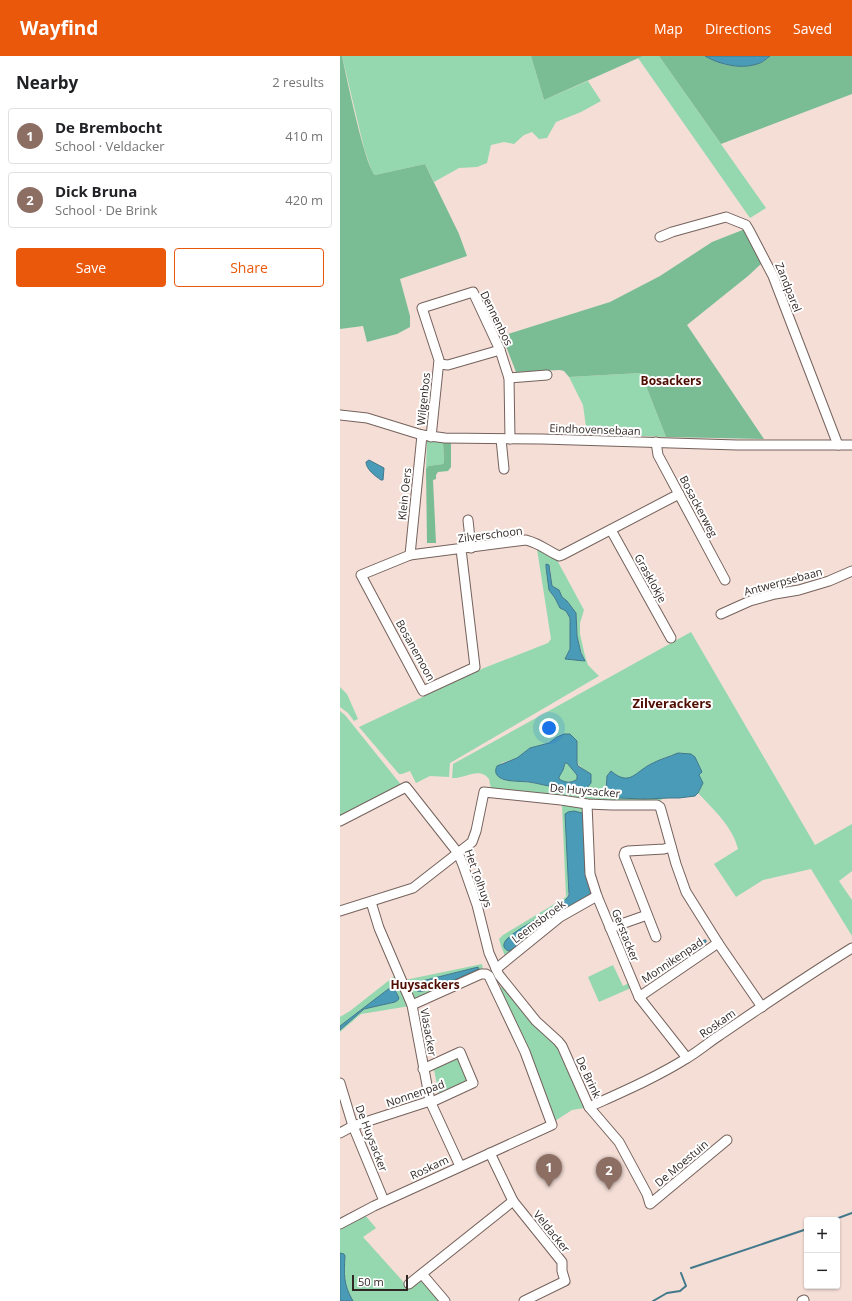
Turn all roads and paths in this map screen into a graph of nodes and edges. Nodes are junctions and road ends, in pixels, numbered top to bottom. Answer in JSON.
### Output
{"nodes":[{"id":1,"x":660,"y":237,"type":"dead end"},
{"id":2,"x":500,"y":350,"type":"junction"},
{"id":3,"x":439,"y":364,"type":"junction"},
{"id":4,"x":548,"y":375,"type":"dead end"},
{"id":5,"x":509,"y":378,"type":"junction"},
{"id":6,"x":340,"y":415,"type":"edge"},
{"id":7,"x":422,"y":435,"type":"junction"},
{"id":8,"x":431,"y":437,"type":"junction"},
{"id":9,"x":505,"y":439,"type":"junction"},
{"id":10,"x":656,"y":442,"type":"junction"},
{"id":11,"x":838,"y":445,"type":"junction"},
{"id":12,"x":852,"y":445,"type":"edge"},
{"id":13,"x":504,"y":469,"type":"dead end"},
{"id":14,"x":679,"y":494,"type":"junction"},
{"id":15,"x":468,"y":520,"type":"dead end"},
{"id":16,"x":610,"y":530,"type":"junction"},
{"id":17,"x":471,"y":548,"type":"junction"},
{"id":18,"x":461,"y":549,"type":"junction"},
{"id":19,"x":410,"y":555,"type":"junction"},
{"id":20,"x":852,"y":571,"type":"edge"},
{"id":21,"x":361,"y":575,"type":"joint"},
{"id":22,"x":725,"y":580,"type":"dead end"},
{"id":23,"x":721,"y":614,"type":"dead end"},
{"id":24,"x":671,"y":638,"type":"dead end"},
{"id":25,"x":587,"y":804,"type":"junction"},
{"id":26,"x":340,"y":821,"type":"edge"},
{"id":27,"x":671,"y":847,"type":"junction"},
{"id":28,"x":458,"y":853,"type":"junction"},
{"id":29,"x":597,"y":896,"type":"junction"},
{"id":30,"x":371,"y":902,"type":"junction"},
{"id":31,"x":340,"y":911,"type":"edge"},
{"id":32,"x":647,"y":915,"type":"junction"},
{"id":33,"x":610,"y":928,"type":"junction"},
{"id":34,"x":656,"y":937,"type":"dead end"},
{"id":35,"x":718,"y":943,"type":"junction"},
{"id":36,"x":852,"y":948,"type":"edge"},
{"id":37,"x":496,"y":968,"type":"junction"},
{"id":38,"x":639,"y":997,"type":"junction"},
{"id":39,"x":412,"y":1005,"type":"junction"},
{"id":40,"x":762,"y":1007,"type":"junction"},
{"id":41,"x":687,"y":1058,"type":"junction"},
{"id":42,"x":424,"y":1069,"type":"junction"},
{"id":43,"x":340,"y":1083,"type":"edge"},
{"id":44,"x":430,"y":1101,"type":"junction"},
{"id":45,"x":589,"y":1107,"type":"junction"},
{"id":46,"x":353,"y":1126,"type":"junction"},
{"id":47,"x":340,"y":1133,"type":"edge"},
{"id":48,"x":726,"y":1140,"type":"dead end"},
{"id":49,"x":490,"y":1153,"type":"junction"},
{"id":50,"x":460,"y":1166,"type":"junction"},
{"id":51,"x":384,"y":1201,"type":"junction"},
{"id":52,"x":513,"y":1201,"type":"junction"},
{"id":53,"x":650,"y":1204,"type":"joint"},
{"id":54,"x":340,"y":1224,"type":"edge"},
{"id":55,"x":422,"y":1274,"type":"junction"},
{"id":56,"x":409,"y":1284,"type":"dead end"},
{"id":57,"x":536,"y":1298,"type":"edge"},
{"id":58,"x":445,"y":1301,"type":"edge"},
{"id":59,"x":524,"y":1301,"type":"edge"}],
"edges":[{"from":1,"to":11,"type":"street","name":"Zandparel"},
{"from":2,"to":3,"type":"street"},
{"from":2,"to":3,"type":"street","name":"Dennenbos"},
{"from":2,"to":5,"type":"street","name":"Dennenbos"},
{"from":3,"to":8,"type":"street","name":"Wilgenbos"},
{"from":4,"to":5,"type":"street"},
{"from":5,"to":9,"type":"street","name":"Dennenbos"},
{"from":6,"to":7,"type":"street","name":"Eindhovensebaan"},
{"from":7,"to":8,"type":"street","name":"Eindhovensebaan"},
{"from":7,"to":19,"type":"street","name":"Klein Oers"},
{"from":8,"to":9,"type":"street","name":"Eindhovensebaan"},
{"from":9,"to":10,"type":"street","name":"Eindhovensebaan"},
{"from":9,"to":13,"type":"street","name":"Dennenbos"},
{"from":10,"to":11,"type":"street","name":"Eindhovensebaan"},
{"from":10,"to":14,"type":"street","name":"Bosackerweg"},
{"from":11,"to":12,"type":"street","name":"Eindhovensebaan"},
{"from":14,"to":16,"type":"street","name":"Zilverschoon"},
{"from":14,"to":22,"type":"street","name":"Bosackerweg"},
{"from":15,"to":17,"type":"street"},
{"from":16,"to":17,"type":"street","name":"Zilverschoon"},
{"from":16,"to":24,"type":"street","name":"Grasklokje"},
{"from":17,"to":18,"type":"street","name":"Zilverschoon"},
{"from":18,"to":19,"type":"street","name":"Zilverschoon"},
{"from":18,"to":21,"type":"street","name":"Bosanemoon"},
{"from":19,"to":21,"type":"street","name":"Zilverschoon"},
{"from":20,"to":23,"type":"street","name":"Antwerpsebaan"},
{"from":25,"to":27,"type":"street","name":"De Huysacker"},
{"from":25,"to":28,"type":"street","name":"De Huysacker"},
{"from":25,"to":29,"type":"street","name":"Gerstacker"},
{"from":26,"to":28,"type":"street","name":"Het Tolhuys"},
{"from":27,"to":32,"type":"street"},
{"from":27,"to":35,"type":"street","name":"De Huysacker"},
{"from":28,"to":30,"type":"street","name":"De Huysacker"},
{"from":28,"to":37,"type":"street","name":"Het Tolhuys"},
{"from":29,"to":33,"type":"street","name":"Gerstacker"},
{"from":29,"to":37,"type":"street","name":"Leemsbroek"},
{"from":30,"to":31,"type":"street","name":"De Huysacker"},
{"from":30,"to":39,"type":"street","name":"Vlasacker"},
{"from":32,"to":33,"type":"street"},
{"from":32,"to":34,"type":"street"},
{"from":33,"to":38,"type":"street","name":"Gerstacker"},
{"from":35,"to":38,"type":"street","name":"Monnikenpad"},
{"from":35,"to":40,"type":"street","name":"De Huysacker"},
{"from":36,"to":40,"type":"street","name":"Roskam"},
{"from":37,"to":45,"type":"street","name":"De Brink"},
{"from":38,"to":41,"type":"street","name":"Gerstacker"},
{"from":39,"to":42,"type":"street","name":"Vlasacker"},
{"from":39,"to":49,"type":"street","name":"Roskam"},
{"from":40,"to":41,"type":"street","name":"Roskam"},
{"from":41,"to":45,"type":"street","name":"Roskam"},
{"from":42,"to":44,"type":"street","name":"Vlasacker"},
{"from":42,"to":44,"type":"street","name":"Nonnenpad"},
{"from":43,"to":46,"type":"street","name":"De Huysacker"},
{"from":44,"to":46,"type":"street","name":"Nonnenpad"},
{"from":44,"to":50,"type":"street","name":"Vlasacker"},
{"from":45,"to":53,"type":"street","name":"De Brink"},
{"from":46,"to":47,"type":"street","name":"Nonnenpad"},
{"from":46,"to":51,"type":"street","name":"De Huysacker"},
{"from":48,"to":53,"type":"street","name":"De Moestuin"},
{"from":49,"to":50,"type":"street","name":"Roskam"},
{"from":49,"to":52,"type":"street","name":"Veldacker"},
{"from":50,"to":51,"type":"street","name":"Roskam"},
{"from":51,"to":54,"type":"street","name":"Roskam"},
{"from":52,"to":55,"type":"street"},
{"from":52,"to":57,"type":"street","name":"Veldacker"},
{"from":55,"to":56,"type":"street"},
{"from":55,"to":58,"type":"street"},
{"from":57,"to":59,"type":"street","name":"Veldacker"}]}
